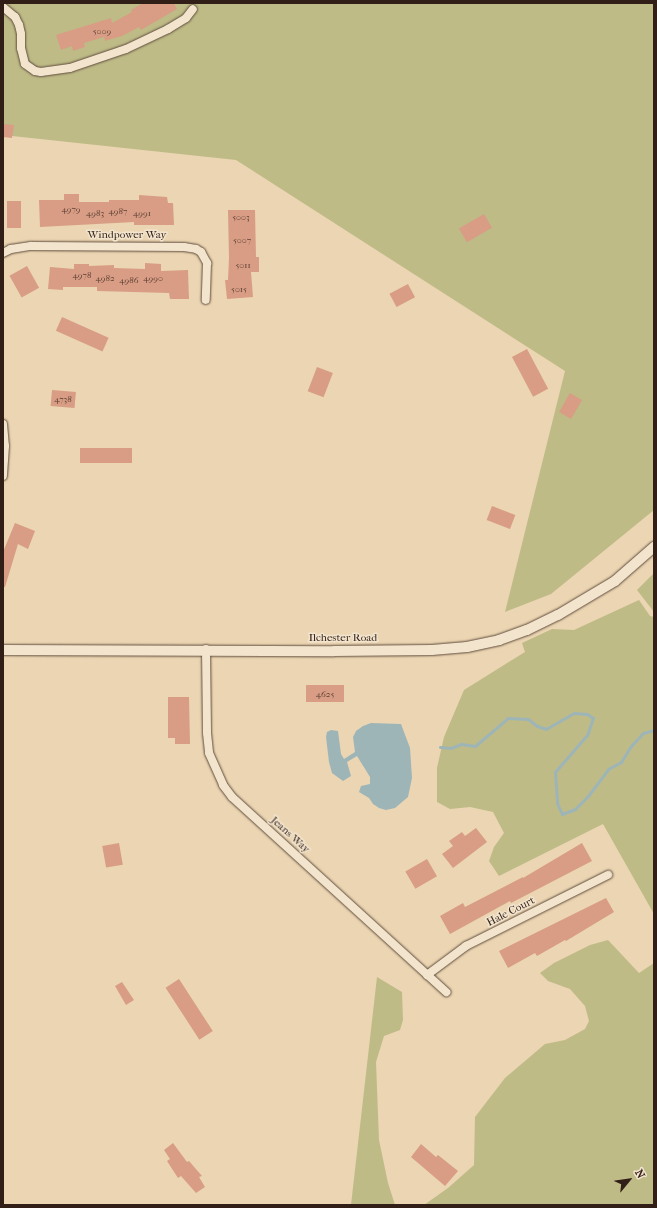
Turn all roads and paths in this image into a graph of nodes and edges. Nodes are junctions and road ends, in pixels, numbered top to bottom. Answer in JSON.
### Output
{"nodes":[{"id":1,"x":3,"y":7,"type":"edge"},
{"id":2,"x":193,"y":9,"type":"dead end"},
{"id":3,"x":3,"y":252,"type":"edge"},
{"id":4,"x":206,"y":300,"type":"dead end"},
{"id":5,"x":3,"y":424,"type":"edge"},
{"id":6,"x":3,"y":476,"type":"edge"},
{"id":7,"x":654,"y":547,"type":"edge"},
{"id":8,"x":3,"y":650,"type":"edge"},
{"id":9,"x":206,"y":650,"type":"junction"},
{"id":10,"x":608,"y":875,"type":"dead end"},
{"id":11,"x":427,"y":975,"type":"junction"},
{"id":12,"x":446,"y":992,"type":"dead end"}],
"edges":[{"from":1,"to":2,"type":"street"},
{"from":3,"to":4,"type":"street","name":"Windpower Way"},
{"from":5,"to":6,"type":"street"},
{"from":7,"to":9,"type":"street","name":"Ilchester Road"},
{"from":8,"to":9,"type":"street","name":"Ilchester Road"},
{"from":9,"to":11,"type":"street","name":"Jeans Way"},
{"from":10,"to":11,"type":"street","name":"Hale Court"},
{"from":11,"to":12,"type":"street","name":"Jeans Way"}]}
